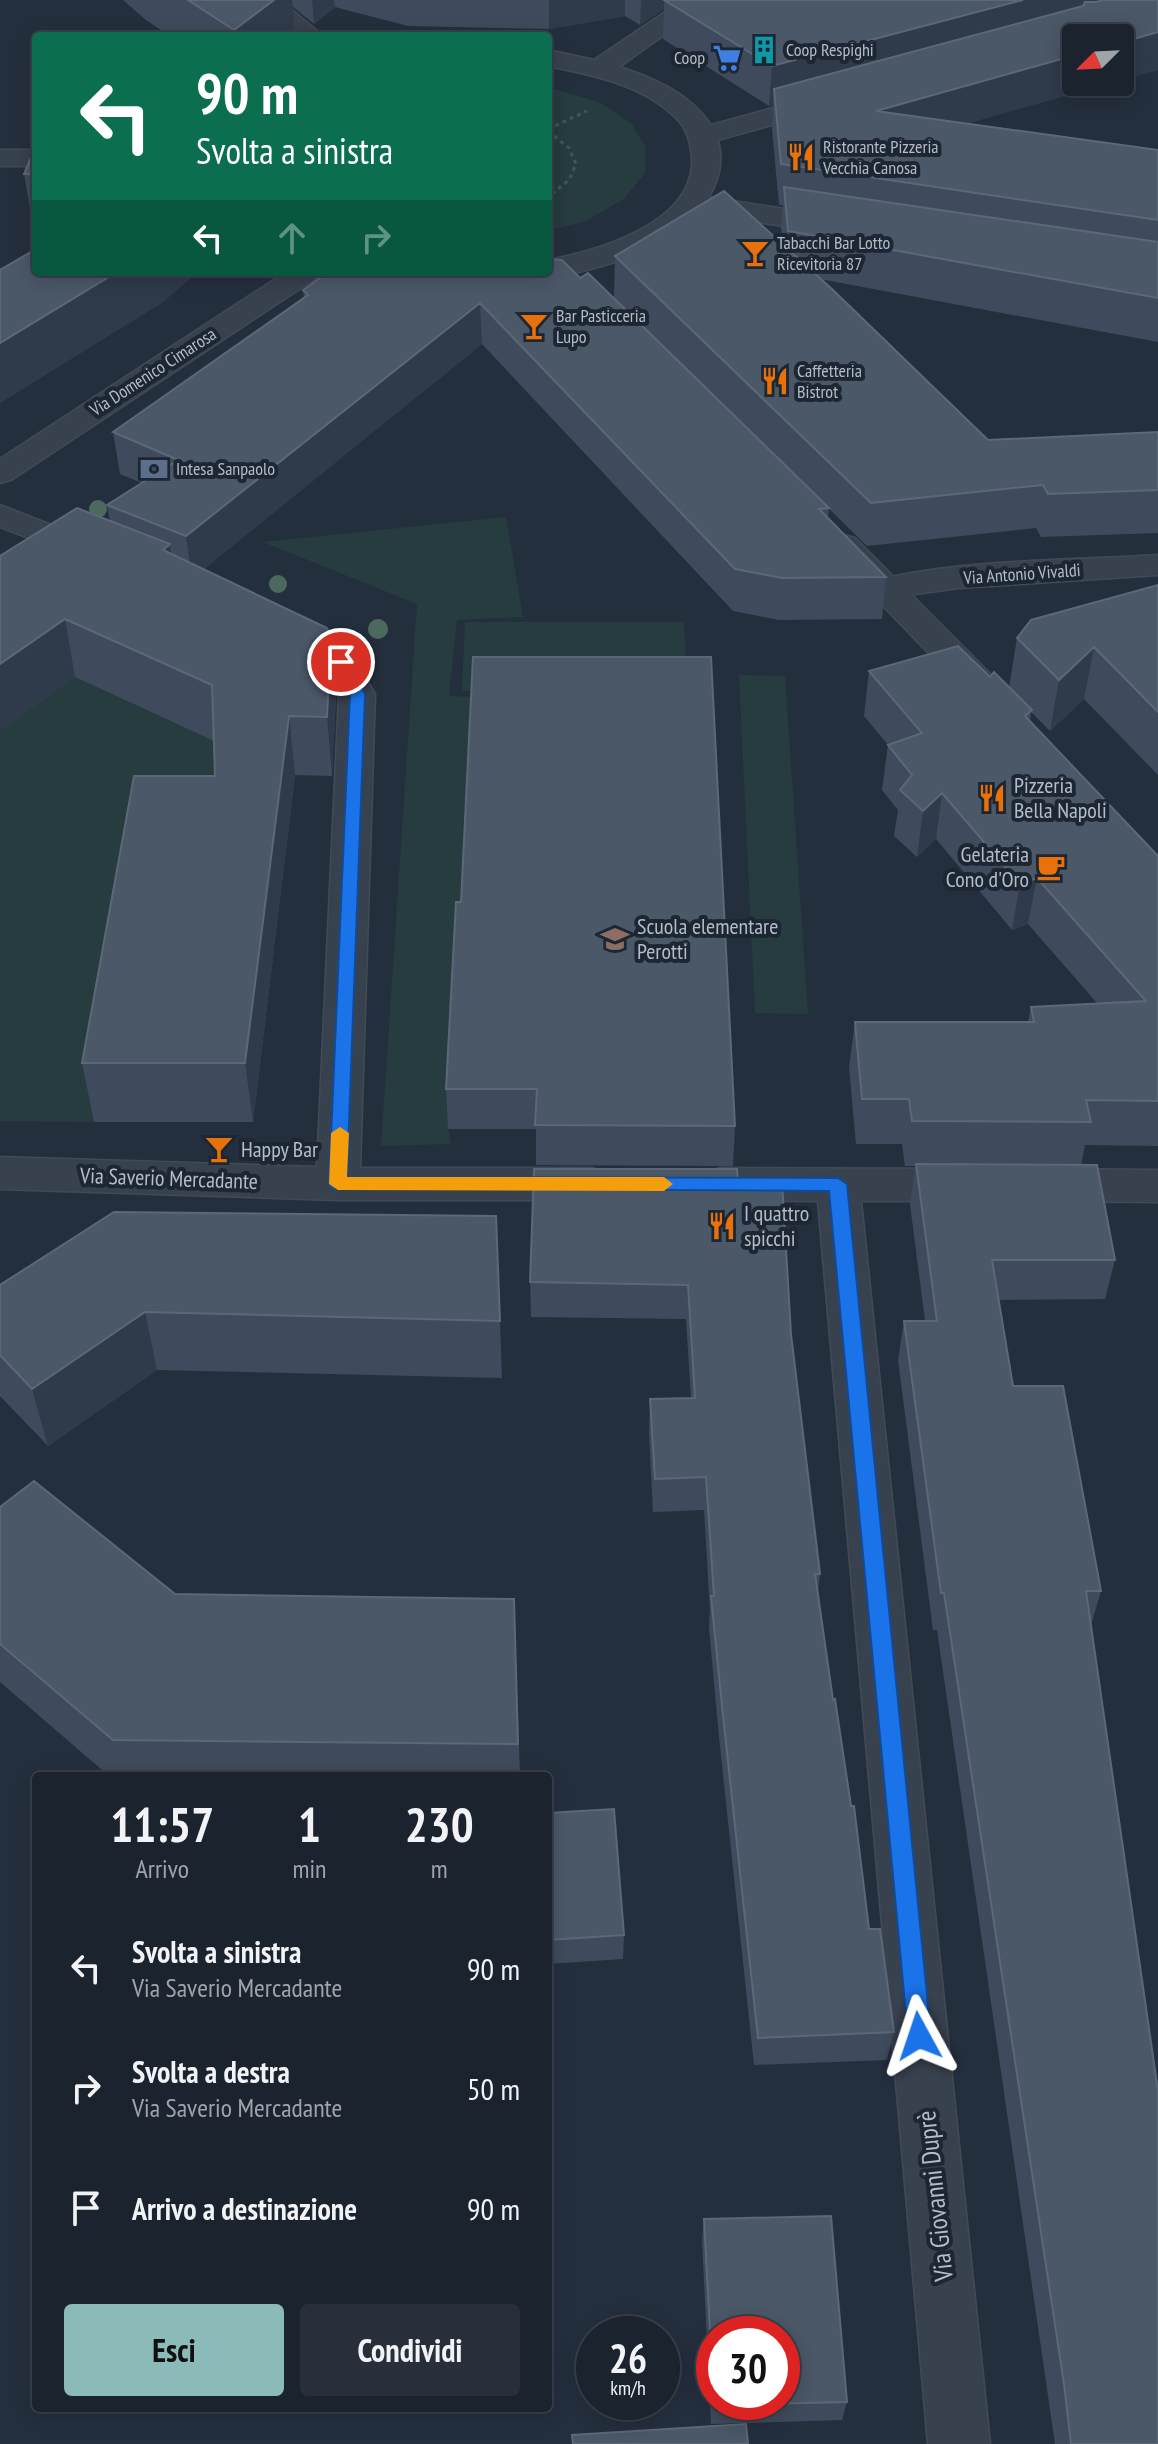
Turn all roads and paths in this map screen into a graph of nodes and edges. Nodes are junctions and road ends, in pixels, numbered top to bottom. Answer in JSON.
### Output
{"nodes":[{"id":1,"x":264,"y":0,"type":"edge"},
{"id":2,"x":700,"y":0,"type":"edge"},
{"id":3,"x":305,"y":32,"type":"edge"},
{"id":4,"x":552,"y":59,"type":"edge"},
{"id":5,"x":600,"y":68,"type":"junction"},
{"id":6,"x":856,"y":93,"type":"edge"},
{"id":7,"x":595,"y":107,"type":"dead end"},
{"id":8,"x":552,"y":128,"type":"edge"},
{"id":9,"x":552,"y":133,"type":"edge"},
{"id":10,"x":703,"y":136,"type":"junction"},
{"id":11,"x":0,"y":158,"type":"edge"},
{"id":12,"x":32,"y":158,"type":"edge"},
{"id":13,"x":552,"y":194,"type":"edge"},
{"id":14,"x":693,"y":204,"type":"junction"},
{"id":15,"x":873,"y":231,"type":"edge"},
{"id":16,"x":552,"y":268,"type":"edge"},
{"id":17,"x":300,"y":276,"type":"edge"},
{"id":18,"x":550,"y":276,"type":"edge"},
{"id":19,"x":591,"y":294,"type":"edge"},
{"id":20,"x":0,"y":473,"type":"edge"},
{"id":21,"x":0,"y":515,"type":"edge"},
{"id":22,"x":821,"y":523,"type":"edge"},
{"id":23,"x":1158,"y":565,"type":"edge"},
{"id":24,"x":131,"y":568,"type":"edge"},
{"id":25,"x":886,"y":588,"type":"junction"},
{"id":26,"x":247,"y":615,"type":"edge"},
{"id":27,"x":1005,"y":711,"type":"edge"},
{"id":28,"x":0,"y":1173,"type":"edge"},
{"id":29,"x":338,"y":1184,"type":"junction"},
{"id":30,"x":635,"y":1184,"type":"edge"},
{"id":31,"x":681,"y":1184,"type":"edge"},
{"id":32,"x":838,"y":1184,"type":"junction"},
{"id":33,"x":1158,"y":1186,"type":"edge"},
{"id":34,"x":959,"y":2444,"type":"edge"}],
"edges":[{"from":1,"to":3,"type":"street"},
{"from":2,"to":5,"type":"street"},
{"from":4,"to":5,"type":"street"},
{"from":5,"to":10,"type":"street"},
{"from":6,"to":10,"type":"street"},
{"from":7,"to":8,"type":"path"},
{"from":9,"to":13,"type":"path"},
{"from":10,"to":14,"type":"street"},
{"from":11,"to":12,"type":"street"},
{"from":14,"to":15,"type":"street"},
{"from":14,"to":16,"type":"street"},
{"from":17,"to":20,"type":"street","name":"Via Domenico Cimarosa"},
{"from":18,"to":19,"type":"street"},
{"from":21,"to":24,"type":"street"},
{"from":22,"to":25,"type":"street"},
{"from":23,"to":25,"type":"street","name":"Via Antonio Vivaldi"},
{"from":25,"to":27,"type":"street"},
{"from":26,"to":29,"type":"street"},
{"from":28,"to":29,"type":"street","name":"Via Saverio Mercadante"},
{"from":29,"to":30,"type":"street","name":"Via Saverio Mercadante"},
{"from":31,"to":32,"type":"street"},
{"from":32,"to":33,"type":"street"},
{"from":32,"to":34,"type":"street","name":"Via Giovanni Duprè"}]}
